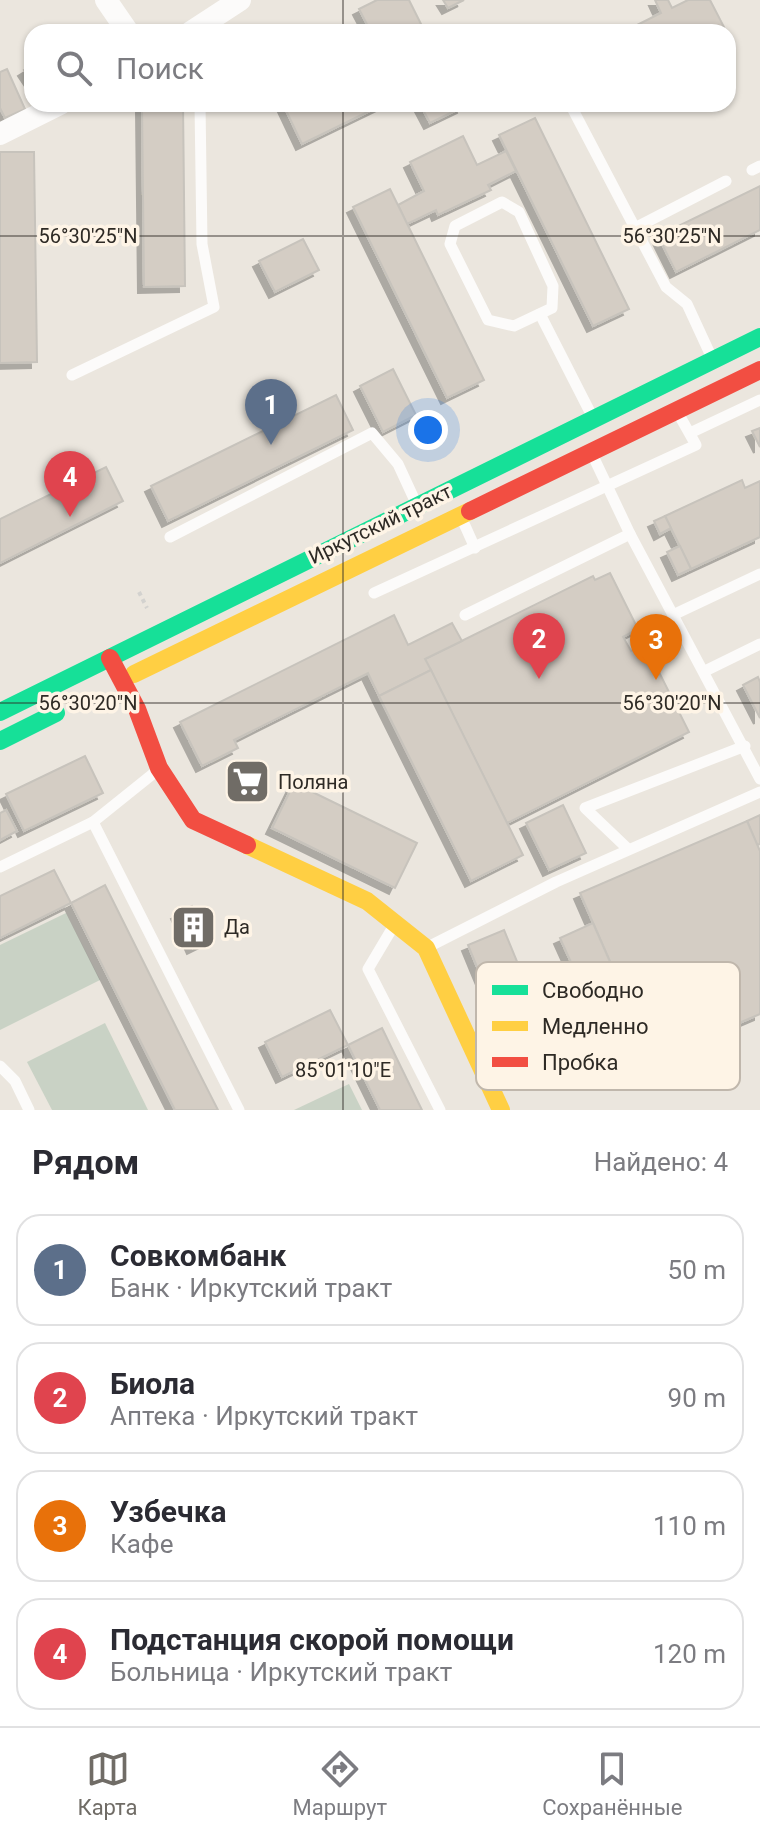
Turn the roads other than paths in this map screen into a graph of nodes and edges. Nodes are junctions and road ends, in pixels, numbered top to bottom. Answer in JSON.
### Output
{"nodes":[{"id":1,"x":106,"y":0,"type":"edge"},
{"id":2,"x":240,"y":0,"type":"edge"},
{"id":3,"x":122,"y":24,"type":"edge"},
{"id":4,"x":203,"y":24,"type":"edge"},
{"id":5,"x":44,"y":112,"type":"edge"},
{"id":6,"x":200,"y":112,"type":"edge"},
{"id":7,"x":574,"y":112,"type":"edge"},
{"id":8,"x":0,"y":134,"type":"edge"},
{"id":9,"x":726,"y":181,"type":"dead end"},
{"id":10,"x":635,"y":228,"type":"junction"},
{"id":11,"x":540,"y":314,"type":"junction"},
{"id":12,"x":760,"y":337,"type":"edge"},
{"id":13,"x":713,"y":360,"type":"junction"},
{"id":14,"x":760,"y":370,"type":"edge"},
{"id":15,"x":72,"y":375,"type":"dead end"},
{"id":16,"x":663,"y":384,"type":"junction"},
{"id":17,"x":760,"y":400,"type":"edge"},
{"id":18,"x":677,"y":411,"type":"junction"},
{"id":19,"x":586,"y":424,"type":"junction"},
{"id":20,"x":690,"y":433,"type":"junction"},
{"id":21,"x":592,"y":452,"type":"junction"},
{"id":22,"x":607,"y":486,"type":"junction"},
{"id":23,"x":417,"y":506,"type":"junction"},
{"id":24,"x":461,"y":516,"type":"junction"},
{"id":25,"x":630,"y":534,"type":"junction"},
{"id":26,"x":170,"y":537,"type":"dead end"},
{"id":27,"x":475,"y":548,"type":"junction"},
{"id":28,"x":760,"y":574,"type":"edge"},
{"id":29,"x":374,"y":593,"type":"dead end"},
{"id":30,"x":675,"y":614,"type":"junction"},
{"id":31,"x":465,"y":615,"type":"dead end"},
{"id":32,"x":760,"y":644,"type":"edge"},
{"id":33,"x":110,"y":658,"type":"junction"},
{"id":34,"x":705,"y":671,"type":"junction"},
{"id":35,"x":115,"y":683,"type":"junction"},
{"id":36,"x":68,"y":707,"type":"dead end"},
{"id":37,"x":0,"y":712,"type":"edge"},
{"id":38,"x":0,"y":741,"type":"edge"},
{"id":39,"x":745,"y":746,"type":"junction"},
{"id":40,"x":159,"y":768,"type":"junction"},
{"id":41,"x":760,"y":779,"type":"edge"},
{"id":42,"x":760,"y":792,"type":"edge"},
{"id":43,"x":93,"y":822,"type":"junction"},
{"id":44,"x":628,"y":849,"type":"junction"},
{"id":45,"x":0,"y":867,"type":"edge"},
{"id":46,"x":395,"y":924,"type":"junction"},
{"id":47,"x":426,"y":948,"type":"junction"},
{"id":48,"x":476,"y":1056,"type":"edge"},
{"id":49,"x":0,"y":1066,"type":"edge"},
{"id":50,"x":492,"y":1090,"type":"edge"},
{"id":51,"x":29,"y":1110,"type":"edge"},
{"id":52,"x":239,"y":1110,"type":"edge"},
{"id":53,"x":440,"y":1110,"type":"edge"},
{"id":54,"x":501,"y":1110,"type":"edge"}],
"edges":[{"from":1,"to":3,"type":"street"},
{"from":2,"to":4,"type":"street"},
{"from":5,"to":8,"type":"street"},
{"from":6,"to":15,"type":"lane"},
{"from":7,"to":10,"type":"lane"},
{"from":9,"to":10,"type":"lane"},
{"from":10,"to":13,"type":"lane"},
{"from":11,"to":11,"type":"lane"},
{"from":11,"to":19,"type":"lane"},
{"from":12,"to":13,"type":"main road","name":"Иркутский тракт"},
{"from":13,"to":16,"type":"main road","name":"Иркутский тракт"},
{"from":14,"to":18,"type":"main road","name":"Иркутский тракт"},
{"from":16,"to":18,"type":"lane"},
{"from":16,"to":19,"type":"main road","name":"Иркутский тракт"},
{"from":17,"to":20,"type":"lane"},
{"from":18,"to":20,"type":"lane"},
{"from":18,"to":21,"type":"main road","name":"Иркутский тракт"},
{"from":19,"to":21,"type":"lane"},
{"from":19,"to":23,"type":"main road","name":"Иркутский тракт"},
{"from":20,"to":22,"type":"lane"},
{"from":21,"to":22,"type":"lane"},
{"from":21,"to":24,"type":"main road","name":"Иркутский тракт"},
{"from":22,"to":25,"type":"lane"},
{"from":22,"to":27,"type":"lane"},
{"from":23,"to":26,"type":"lane"},
{"from":23,"to":33,"type":"main road","name":"Иркутский тракт"},
{"from":24,"to":27,"type":"lane"},
{"from":24,"to":35,"type":"main road","name":"Иркутский тракт"},
{"from":25,"to":30,"type":"lane"},
{"from":25,"to":31,"type":"lane"},
{"from":27,"to":29,"type":"lane"},
{"from":28,"to":30,"type":"lane"},
{"from":30,"to":34,"type":"lane"},
{"from":32,"to":34,"type":"lane"},
{"from":33,"to":35,"type":"main road"},
{"from":33,"to":37,"type":"main road","name":"Иркутский тракт"},
{"from":34,"to":39,"type":"lane"},
{"from":35,"to":40,"type":"main road"},
{"from":36,"to":38,"type":"main road"},
{"from":39,"to":41,"type":"lane"},
{"from":39,"to":44,"type":"lane"},
{"from":40,"to":43,"type":"lane"},
{"from":40,"to":46,"type":"main road"},
{"from":42,"to":44,"type":"lane"},
{"from":43,"to":45,"type":"lane"},
{"from":43,"to":52,"type":"lane"},
{"from":44,"to":47,"type":"lane"},
{"from":46,"to":47,"type":"main road"},
{"from":46,"to":53,"type":"lane"},
{"from":47,"to":48,"type":"main road"},
{"from":49,"to":51,"type":"lane"},
{"from":50,"to":54,"type":"main road"}]}
